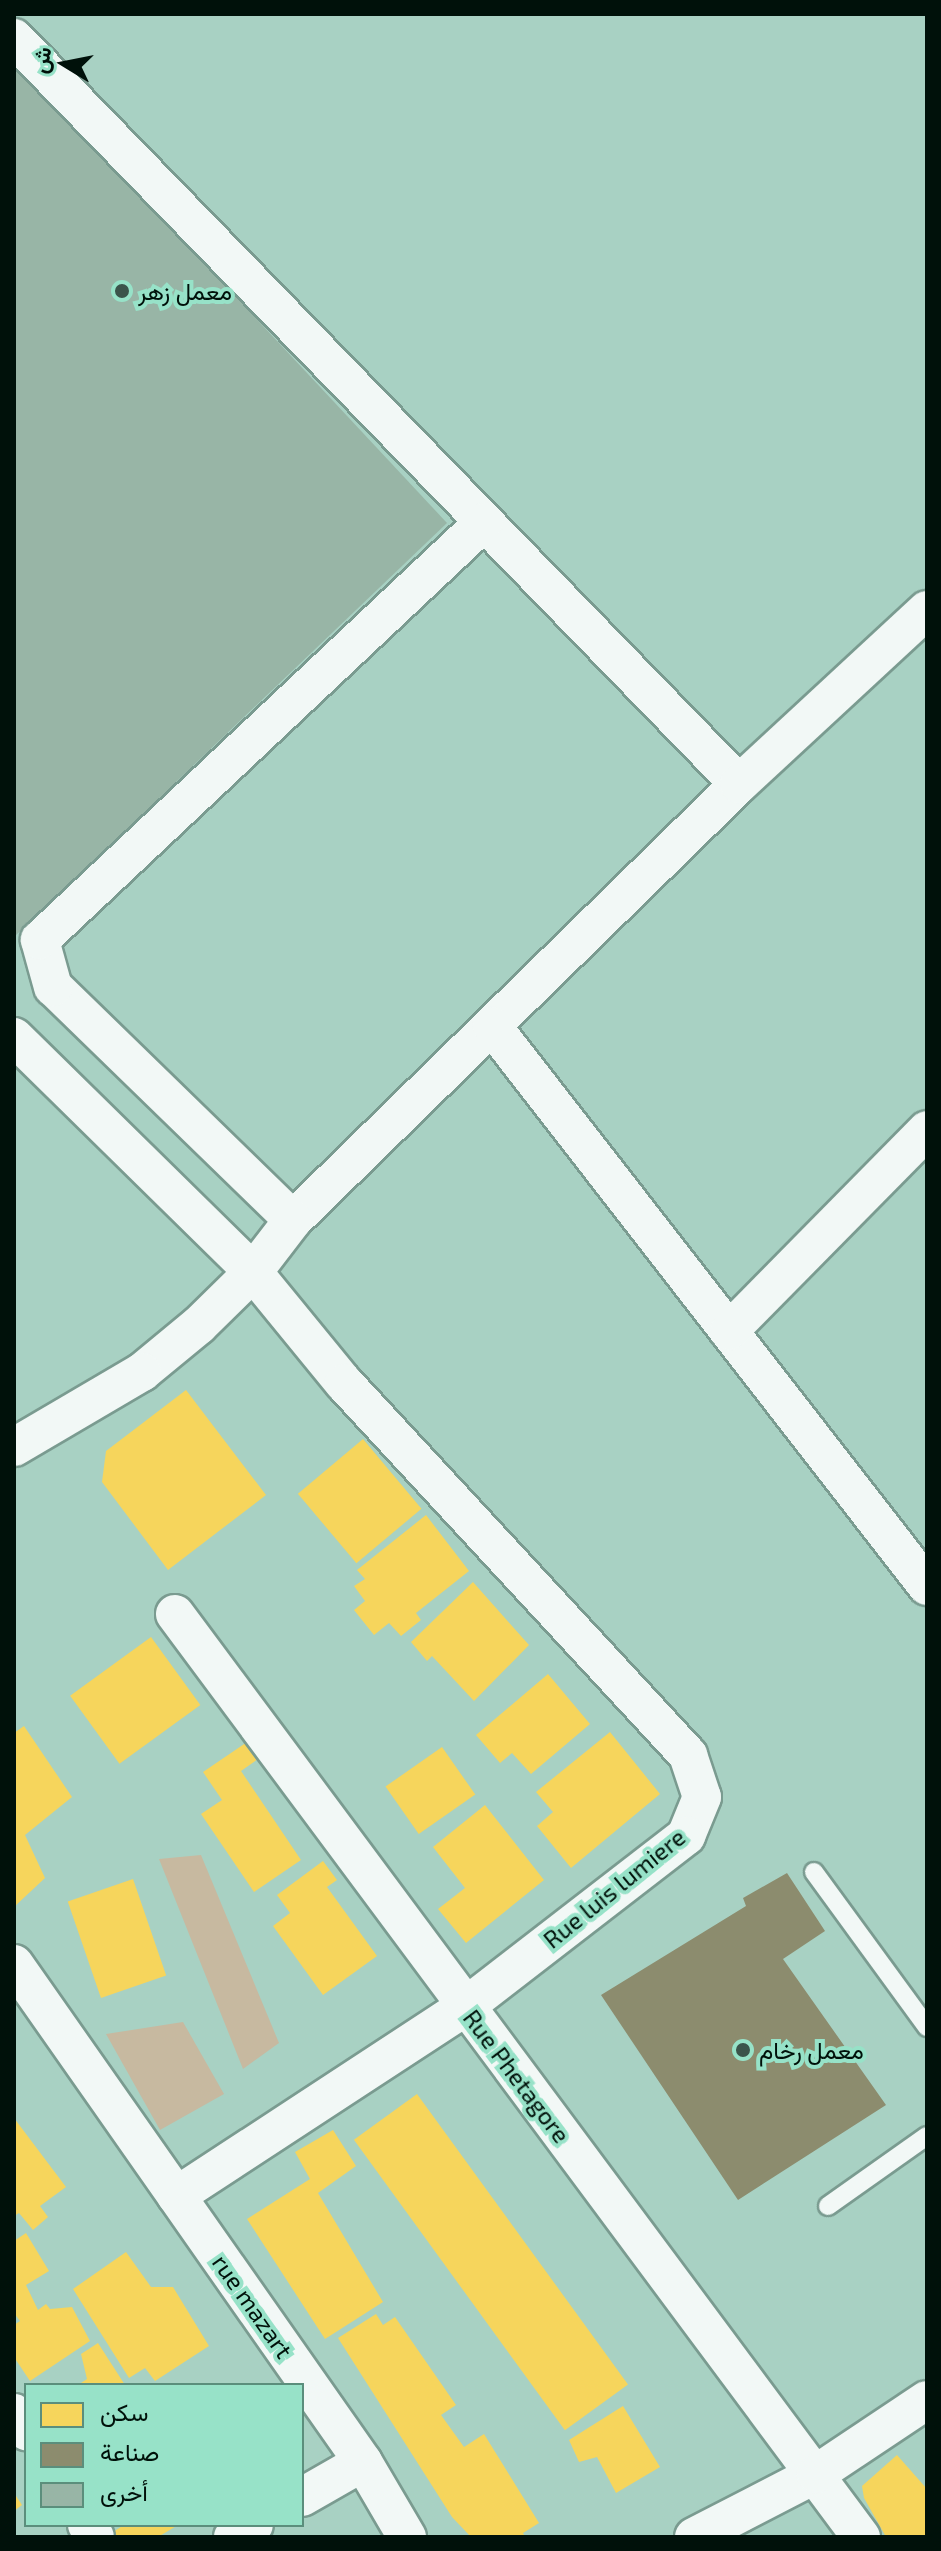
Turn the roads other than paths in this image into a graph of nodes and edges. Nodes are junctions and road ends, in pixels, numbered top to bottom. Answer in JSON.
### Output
{"nodes":[{"id":1,"x":14,"y":38,"type":"edge"},
{"id":2,"x":484,"y":522,"type":"junction"},
{"id":3,"x":927,"y":610,"type":"edge"},
{"id":4,"x":739,"y":784,"type":"junction"},
{"id":5,"x":492,"y":1026,"type":"junction"},
{"id":6,"x":14,"y":1037,"type":"edge"},
{"id":7,"x":927,"y":1130,"type":"edge"},
{"id":8,"x":293,"y":1220,"type":"junction"},
{"id":9,"x":253,"y":1272,"type":"junction"},
{"id":10,"x":729,"y":1331,"type":"junction"},
{"id":11,"x":14,"y":1447,"type":"edge"},
{"id":12,"x":924,"y":1575,"type":"edge"},
{"id":13,"x":175,"y":1614,"type":"dead end"},
{"id":14,"x":814,"y":1872,"type":"dead end"},
{"id":15,"x":14,"y":1964,"type":"edge"},
{"id":16,"x":465,"y":2007,"type":"junction"},
{"id":17,"x":927,"y":2027,"type":"edge"},
{"id":18,"x":927,"y":2136,"type":"edge"},
{"id":19,"x":176,"y":2196,"type":"junction"},
{"id":20,"x":828,"y":2206,"type":"dead end"},
{"id":21,"x":927,"y":2400,"type":"edge"},
{"id":22,"x":363,"y":2462,"type":"junction"},
{"id":23,"x":816,"y":2474,"type":"junction"},
{"id":24,"x":304,"y":2496,"type":"edge"},
{"id":25,"x":250,"y":2527,"type":"edge"},
{"id":26,"x":233,"y":2537,"type":"edge"},
{"id":27,"x":407,"y":2537,"type":"edge"},
{"id":28,"x":694,"y":2537,"type":"edge"},
{"id":29,"x":861,"y":2537,"type":"edge"}],
"edges":[{"from":1,"to":2,"type":"street"},
{"from":2,"to":4,"type":"street"},
{"from":2,"to":8,"type":"street"},
{"from":3,"to":4,"type":"street"},
{"from":4,"to":5,"type":"street"},
{"from":5,"to":8,"type":"street"},
{"from":5,"to":10,"type":"street"},
{"from":6,"to":9,"type":"street","name":"Rue luis lumiere"},
{"from":7,"to":10,"type":"street"},
{"from":8,"to":9,"type":"street"},
{"from":9,"to":11,"type":"street"},
{"from":9,"to":16,"type":"street","name":"Rue luis lumiere"},
{"from":10,"to":12,"type":"street"},
{"from":13,"to":16,"type":"street","name":"Rue Phetagore"},
{"from":14,"to":17,"type":"lane"},
{"from":15,"to":19,"type":"street","name":"rue mazart"},
{"from":16,"to":19,"type":"street","name":"Rue luis lumiere"},
{"from":16,"to":23,"type":"street","name":"Rue Phetagore"},
{"from":18,"to":20,"type":"lane"},
{"from":19,"to":22,"type":"street","name":"rue mazart"},
{"from":21,"to":23,"type":"street"},
{"from":22,"to":24,"type":"street"},
{"from":22,"to":27,"type":"street","name":"rue mazart"},
{"from":23,"to":28,"type":"street"},
{"from":23,"to":29,"type":"street","name":"Rue Phetagore"},
{"from":25,"to":26,"type":"street"}]}
